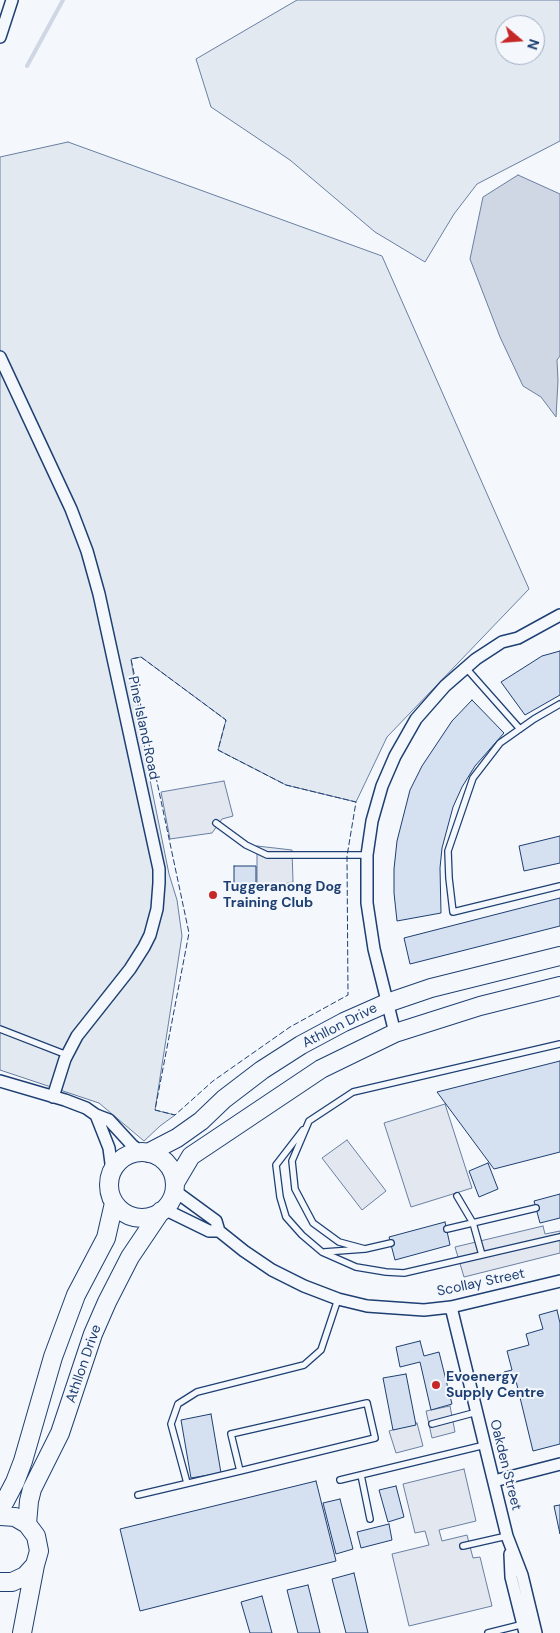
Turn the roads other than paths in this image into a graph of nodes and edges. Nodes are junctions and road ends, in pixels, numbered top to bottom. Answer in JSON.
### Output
{"nodes":[{"id":1,"x":12,"y":0,"type":"edge"},
{"id":2,"x":0,"y":37,"type":"edge"},
{"id":3,"x":0,"y":356,"type":"edge"},
{"id":4,"x":560,"y":615,"type":"edge"},
{"id":5,"x":466,"y":668,"type":"junction"},
{"id":6,"x":560,"y":704,"type":"edge"},
{"id":7,"x":520,"y":729,"type":"junction"},
{"id":8,"x":216,"y":823,"type":"dead end"},
{"id":9,"x":367,"y":856,"type":"junction"},
{"id":10,"x":560,"y":886,"type":"edge"},
{"id":11,"x":560,"y":956,"type":"edge"},
{"id":12,"x":560,"y":986,"type":"edge"},
{"id":13,"x":387,"y":1003,"type":"junction"},
{"id":14,"x":0,"y":1029,"type":"edge"},
{"id":15,"x":395,"y":1033,"type":"junction"},
{"id":16,"x":560,"y":1044,"type":"edge"},
{"id":17,"x":67,"y":1055,"type":"junction"},
{"id":18,"x":0,"y":1081,"type":"edge"},
{"id":19,"x":53,"y":1097,"type":"junction"},
{"id":20,"x":96,"y":1115,"type":"junction"},
{"id":21,"x":309,"y":1122,"type":"junction"},
{"id":22,"x":145,"y":1152,"type":"junction"},
{"id":23,"x":112,"y":1171,"type":"junction"},
{"id":24,"x":175,"y":1187,"type":"junction"},
{"id":25,"x":458,"y":1196,"type":"dead end"},
{"id":26,"x":114,"y":1203,"type":"junction"},
{"id":27,"x":536,"y":1208,"type":"dead end"},
{"id":28,"x":163,"y":1210,"type":"junction"},
{"id":29,"x":473,"y":1223,"type":"junction"},
{"id":30,"x":447,"y":1229,"type":"dead end"},
{"id":31,"x":218,"y":1231,"type":"junction"},
{"id":32,"x":560,"y":1237,"type":"edge"},
{"id":33,"x":391,"y":1243,"type":"dead end"},
{"id":34,"x":365,"y":1249,"type":"junction"},
{"id":35,"x":322,"y":1252,"type":"junction"},
{"id":36,"x":482,"y":1255,"type":"junction"},
{"id":37,"x":560,"y":1281,"type":"edge"},
{"id":38,"x":338,"y":1299,"type":"junction"},
{"id":39,"x":451,"y":1308,"type":"junction"},
{"id":40,"x":477,"y":1412,"type":"junction"},
{"id":41,"x":432,"y":1424,"type":"dead end"},
{"id":42,"x":485,"y":1445,"type":"junction"},
{"id":43,"x":560,"y":1464,"type":"edge"},
{"id":44,"x":240,"y":1471,"type":"junction"},
{"id":45,"x":361,"y":1475,"type":"junction"},
{"id":46,"x":340,"y":1480,"type":"dead end"},
{"id":47,"x":494,"y":1481,"type":"junction"},
{"id":48,"x":187,"y":1483,"type":"junction"},
{"id":49,"x":138,"y":1495,"type":"dead end"},
{"id":50,"x":0,"y":1508,"type":"edge"},
{"id":51,"x":0,"y":1516,"type":"edge"},
{"id":52,"x":370,"y":1520,"type":"dead end"},
{"id":53,"x":27,"y":1524,"type":"junction"},
{"id":54,"x":508,"y":1539,"type":"junction"},
{"id":55,"x":463,"y":1546,"type":"dead end"},
{"id":56,"x":34,"y":1565,"type":"junction"},
{"id":57,"x":0,"y":1582,"type":"edge"},
{"id":58,"x":529,"y":1628,"type":"edge"},
{"id":59,"x":22,"y":1633,"type":"edge"},
{"id":60,"x":488,"y":1633,"type":"edge"}],
"edges":[{"from":1,"to":2,"type":"street"},
{"from":3,"to":17,"type":"street","name":"Pine Island Road"},
{"from":4,"to":5,"type":"street"},
{"from":5,"to":7,"type":"lane"},
{"from":5,"to":9,"type":"street"},
{"from":6,"to":7,"type":"lane"},
{"from":7,"to":10,"type":"lane"},
{"from":8,"to":9,"type":"lane"},
{"from":9,"to":13,"type":"street"},
{"from":11,"to":13,"type":"main road","name":"Athllon Drive"},
{"from":12,"to":15,"type":"main road"},
{"from":13,"to":15,"type":"street"},
{"from":13,"to":22,"type":"main road","name":"Athllon Drive"},
{"from":14,"to":17,"type":"lane"},
{"from":15,"to":24,"type":"main road"},
{"from":16,"to":21,"type":"lane"},
{"from":17,"to":19,"type":"street","name":"Pine Island Road"},
{"from":18,"to":19,"type":"street"},
{"from":19,"to":20,"type":"street"},
{"from":20,"to":22,"type":"street"},
{"from":20,"to":23,"type":"street"},
{"from":21,"to":34,"type":"lane"},
{"from":21,"to":35,"type":"lane"},
{"from":22,"to":23,"type":"main road"},
{"from":22,"to":24,"type":"main road"},
{"from":23,"to":26,"type":"main road"},
{"from":24,"to":28,"type":"main road"},
{"from":24,"to":31,"type":"street","name":"Scollay Street"},
{"from":25,"to":29,"type":"lane"},
{"from":26,"to":28,"type":"main road"},
{"from":26,"to":50,"type":"main road"},
{"from":27,"to":29,"type":"lane"},
{"from":28,"to":31,"type":"street","name":"Scollay Street"},
{"from":28,"to":53,"type":"main road","name":"Athllon Drive"},
{"from":29,"to":30,"type":"lane"},
{"from":29,"to":36,"type":"lane"},
{"from":31,"to":38,"type":"street","name":"Scollay Street"},
{"from":32,"to":36,"type":"lane"},
{"from":33,"to":34,"type":"lane"},
{"from":34,"to":35,"type":"lane"},
{"from":35,"to":36,"type":"lane"},
{"from":37,"to":39,"type":"street","name":"Scollay Street"},
{"from":38,"to":39,"type":"street","name":"Scollay Street"},
{"from":38,"to":48,"type":"lane"},
{"from":39,"to":40,"type":"street","name":"Oakden Street"},
{"from":40,"to":41,"type":"lane"},
{"from":40,"to":42,"type":"street","name":"Oakden Street"},
{"from":42,"to":45,"type":"lane"},
{"from":42,"to":47,"type":"street","name":"Oakden Street"},
{"from":43,"to":47,"type":"street"},
{"from":44,"to":44,"type":"lane"},
{"from":44,"to":48,"type":"lane"},
{"from":45,"to":46,"type":"lane"},
{"from":45,"to":52,"type":"lane"},
{"from":47,"to":54,"type":"street","name":"Oakden Street"},
{"from":48,"to":49,"type":"lane"},
{"from":51,"to":53,"type":"main road"},
{"from":53,"to":56,"type":"main road"},
{"from":54,"to":55,"type":"lane"},
{"from":54,"to":58,"type":"street","name":"Oakden Street"},
{"from":56,"to":57,"type":"main road"},
{"from":56,"to":59,"type":"main road"},
{"from":58,"to":60,"type":"lane"}]}
